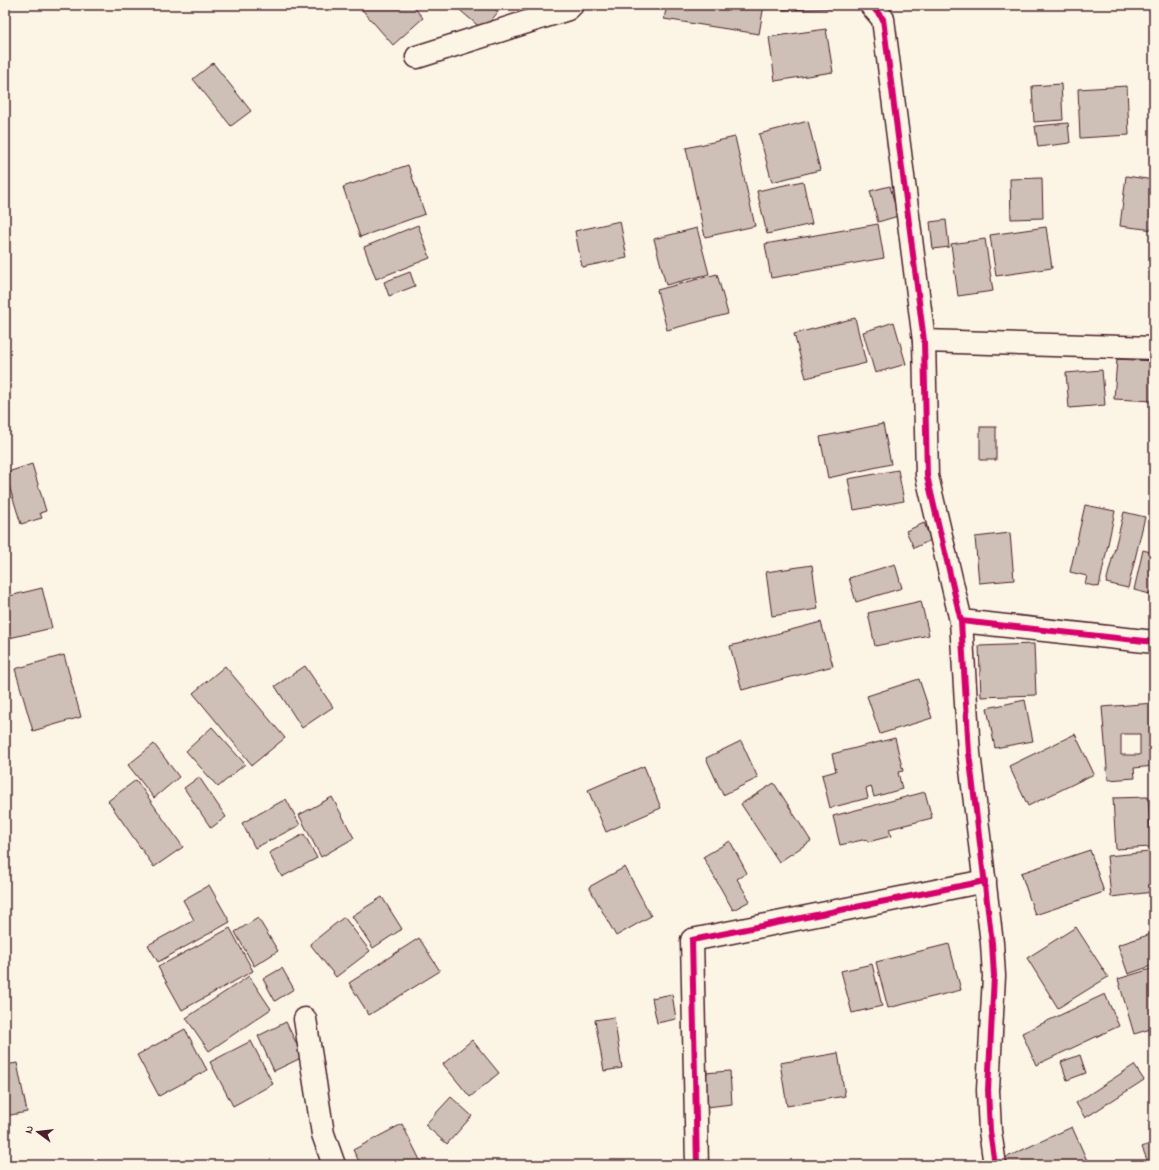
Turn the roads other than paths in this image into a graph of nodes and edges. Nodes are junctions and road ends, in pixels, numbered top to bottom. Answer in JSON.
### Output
{"nodes":[{"id":1,"x":572,"y":5,"type":"edge"},
{"id":2,"x":871,"y":5,"type":"edge"},
{"id":3,"x":417,"y":57,"type":"dead end"},
{"id":4,"x":924,"y":341,"type":"junction"},
{"id":5,"x":1154,"y":348,"type":"edge"},
{"id":6,"x":961,"y":621,"type":"junction"},
{"id":7,"x":1154,"y":642,"type":"edge"},
{"id":8,"x":985,"y":881,"type":"junction"},
{"id":9,"x":305,"y":1019,"type":"dead end"},
{"id":10,"x":334,"y":1165,"type":"edge"},
{"id":11,"x":697,"y":1165,"type":"edge"},
{"id":12,"x":995,"y":1165,"type":"edge"}],
"edges":[{"from":1,"to":3,"type":"street"},
{"from":2,"to":4,"type":"street"},
{"from":4,"to":5,"type":"street"},
{"from":4,"to":6,"type":"street"},
{"from":6,"to":7,"type":"street"},
{"from":6,"to":8,"type":"street"},
{"from":8,"to":11,"type":"street"},
{"from":8,"to":12,"type":"street"},
{"from":9,"to":10,"type":"street"}]}
